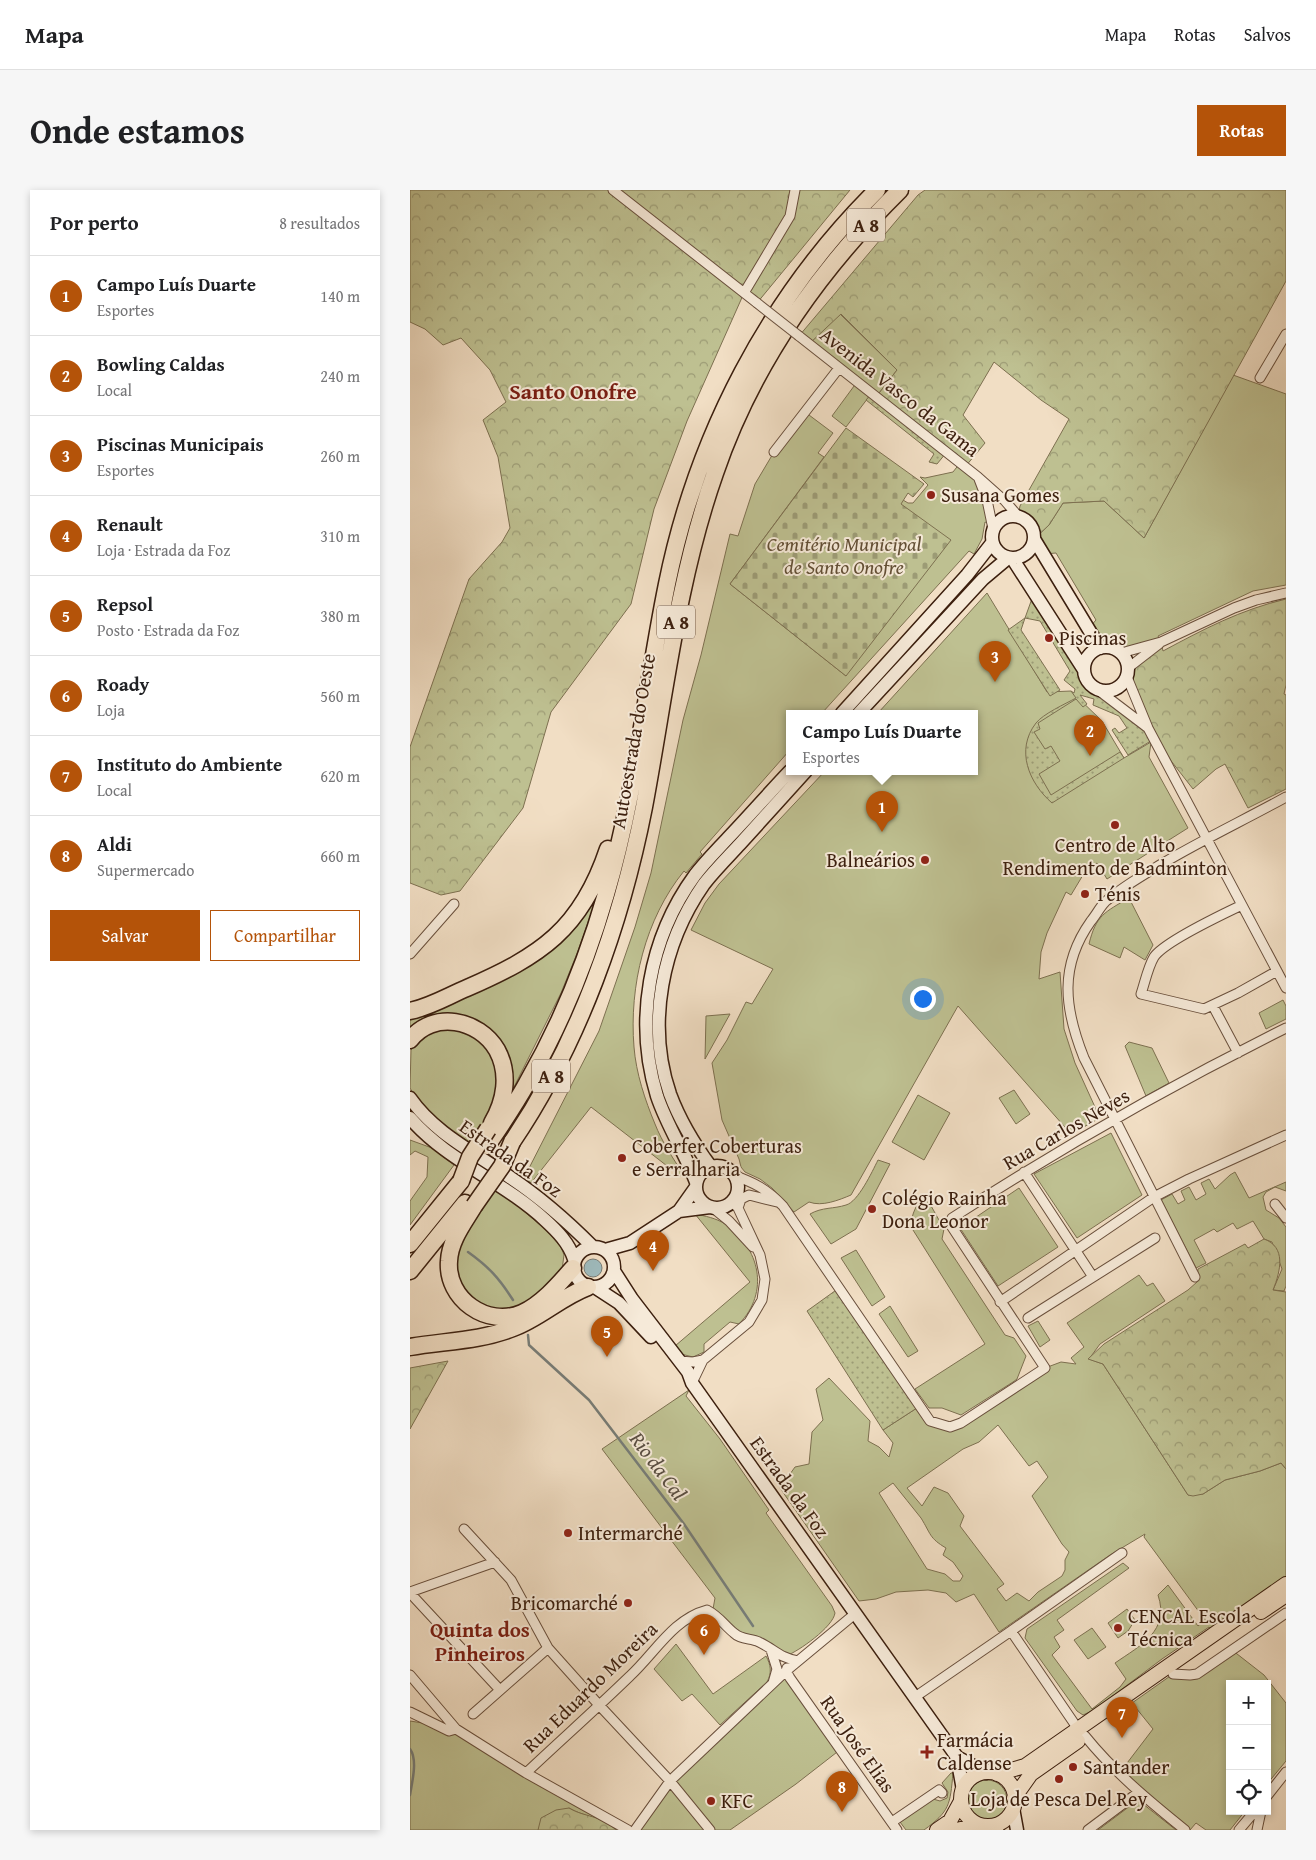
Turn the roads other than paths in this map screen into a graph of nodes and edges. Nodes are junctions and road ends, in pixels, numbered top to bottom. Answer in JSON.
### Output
{"nodes":[{"id":1,"x":613,"y":190,"type":"edge"},
{"id":2,"x":795,"y":190,"type":"edge"},
{"id":3,"x":876,"y":190,"type":"edge"},
{"id":4,"x":900,"y":190,"type":"edge"},
{"id":5,"x":744,"y":293,"type":"junction"},
{"id":6,"x":1286,"y":334,"type":"edge"},
{"id":7,"x":839,"y":368,"type":"junction"},
{"id":8,"x":1260,"y":378,"type":"dead end"},
{"id":9,"x":774,"y":452,"type":"dead end"},
{"id":10,"x":978,"y":477,"type":"junction"},
{"id":11,"x":1018,"y":516,"type":"junction"},
{"id":12,"x":993,"y":529,"type":"junction"},
{"id":13,"x":1034,"y":539,"type":"junction"},
{"id":14,"x":992,"y":543,"type":"junction"},
{"id":15,"x":1010,"y":558,"type":"junction"},
{"id":16,"x":1286,"y":593,"type":"edge"},
{"id":17,"x":1161,"y":642,"type":"junction"},
{"id":18,"x":1100,"y":648,"type":"junction"},
{"id":19,"x":1121,"y":653,"type":"junction"},
{"id":20,"x":1084,"y":670,"type":"junction"},
{"id":21,"x":1127,"y":672,"type":"junction"},
{"id":22,"x":1098,"y":690,"type":"junction"},
{"id":23,"x":845,"y":710,"type":"edge"},
{"id":24,"x":862,"y":710,"type":"edge"},
{"id":25,"x":1148,"y":728,"type":"junction"},
{"id":26,"x":640,"y":732,"type":"junction"},
{"id":27,"x":786,"y":775,"type":"edge"},
{"id":28,"x":802,"y":775,"type":"edge"},
{"id":29,"x":1286,"y":798,"type":"edge"},
{"id":30,"x":1207,"y":838,"type":"junction"},
{"id":31,"x":454,"y":904,"type":"dead end"},
{"id":32,"x":1242,"y":905,"type":"junction"},
{"id":33,"x":410,"y":954,"type":"edge"},
{"id":34,"x":1277,"y":971,"type":"junction"},
{"id":35,"x":1285,"y":982,"type":"edge"},
{"id":36,"x":1213,"y":1006,"type":"junction"},
{"id":37,"x":410,"y":1011,"type":"edge"},
{"id":38,"x":1286,"y":1028,"type":"edge"},
{"id":39,"x":410,"y":1040,"type":"edge"},
{"id":40,"x":1238,"y":1053,"type":"junction"},
{"id":41,"x":410,"y":1098,"type":"edge"},
{"id":42,"x":410,"y":1118,"type":"edge"},
{"id":43,"x":1114,"y":1120,"type":"junction"},
{"id":44,"x":1286,"y":1134,"type":"edge"},
{"id":45,"x":488,"y":1137,"type":"junction"},
{"id":46,"x":711,"y":1167,"type":"junction"},
{"id":47,"x":1024,"y":1172,"type":"junction"},
{"id":48,"x":733,"y":1175,"type":"junction"},
{"id":49,"x":696,"y":1184,"type":"junction"},
{"id":50,"x":1154,"y":1197,"type":"junction"},
{"id":51,"x":471,"y":1204,"type":"junction"},
{"id":52,"x":1275,"y":1204,"type":"dead end"},
{"id":53,"x":735,"y":1205,"type":"junction"},
{"id":54,"x":783,"y":1206,"type":"junction"},
{"id":55,"x":711,"y":1207,"type":"junction"},
{"id":56,"x":679,"y":1211,"type":"junction"},
{"id":57,"x":1286,"y":1218,"type":"edge"},
{"id":58,"x":1155,"y":1238,"type":"dead end"},
{"id":59,"x":630,"y":1243,"type":"junction"},
{"id":60,"x":410,"y":1244,"type":"edge"},
{"id":61,"x":599,"y":1248,"type":"junction"},
{"id":62,"x":1075,"y":1250,"type":"junction"},
{"id":63,"x":760,"y":1255,"type":"junction"},
{"id":64,"x":574,"y":1264,"type":"junction"},
{"id":65,"x":614,"y":1268,"type":"junction"},
{"id":66,"x":410,"y":1271,"type":"edge"},
{"id":67,"x":1093,"y":1277,"type":"junction"},
{"id":68,"x":1195,"y":1277,"type":"dead end"},
{"id":69,"x":592,"y":1287,"type":"junction"},
{"id":70,"x":1000,"y":1302,"type":"junction"},
{"id":71,"x":1028,"y":1318,"type":"dead end"},
{"id":72,"x":410,"y":1347,"type":"edge"},
{"id":73,"x":703,"y":1360,"type":"junction"},
{"id":74,"x":679,"y":1361,"type":"junction"},
{"id":75,"x":692,"y":1383,"type":"junction"},
{"id":76,"x":464,"y":1530,"type":"dead end"},
{"id":77,"x":1122,"y":1553,"type":"dead end"},
{"id":78,"x":495,"y":1562,"type":"junction"},
{"id":79,"x":1286,"y":1584,"type":"edge"},
{"id":80,"x":410,"y":1593,"type":"edge"},
{"id":81,"x":1286,"y":1595,"type":"edge"},
{"id":82,"x":856,"y":1613,"type":"junction"},
{"id":83,"x":1284,"y":1618,"type":"edge"},
{"id":84,"x":1011,"y":1631,"type":"junction"},
{"id":85,"x":548,"y":1648,"type":"junction"},
{"id":86,"x":775,"y":1655,"type":"junction"},
{"id":87,"x":798,"y":1662,"type":"junction"},
{"id":88,"x":788,"y":1674,"type":"junction"},
{"id":89,"x":1173,"y":1674,"type":"junction"},
{"id":90,"x":410,"y":1675,"type":"edge"},
{"id":91,"x":772,"y":1685,"type":"junction"},
{"id":92,"x":500,"y":1690,"type":"junction"},
{"id":93,"x":915,"y":1697,"type":"junction"},
{"id":94,"x":599,"y":1705,"type":"junction"},
{"id":95,"x":410,"y":1712,"type":"edge"},
{"id":96,"x":473,"y":1714,"type":"dead end"},
{"id":97,"x":456,"y":1729,"type":"junction"},
{"id":98,"x":1082,"y":1732,"type":"junction"},
{"id":99,"x":957,"y":1757,"type":"junction"},
{"id":100,"x":526,"y":1772,"type":"junction"},
{"id":101,"x":1286,"y":1772,"type":"edge"},
{"id":102,"x":992,"y":1774,"type":"junction"},
{"id":103,"x":670,"y":1781,"type":"junction"},
{"id":104,"x":1271,"y":1791,"type":"edge"},
{"id":105,"x":1139,"y":1792,"type":"junction"},
{"id":106,"x":942,"y":1793,"type":"dead end"},
{"id":107,"x":962,"y":1796,"type":"junction"},
{"id":108,"x":1014,"y":1803,"type":"junction"},
{"id":109,"x":1251,"y":1815,"type":"edge"},
{"id":110,"x":1260,"y":1815,"type":"edge"},
{"id":111,"x":892,"y":1822,"type":"junction"},
{"id":112,"x":988,"y":1827,"type":"edge"},
{"id":113,"x":628,"y":1830,"type":"edge"},
{"id":114,"x":636,"y":1830,"type":"edge"},
{"id":115,"x":710,"y":1830,"type":"edge"},
{"id":116,"x":897,"y":1830,"type":"edge"},
{"id":117,"x":938,"y":1830,"type":"edge"},
{"id":118,"x":956,"y":1830,"type":"edge"},
{"id":119,"x":1017,"y":1830,"type":"edge"},
{"id":120,"x":1088,"y":1830,"type":"edge"},
{"id":121,"x":1185,"y":1830,"type":"edge"},
{"id":122,"x":1239,"y":1830,"type":"edge"},
{"id":123,"x":1257,"y":1830,"type":"edge"}],
"edges":[{"from":1,"to":5,"type":"street"},
{"from":2,"to":5,"type":"street"},
{"from":3,"to":26,"type":"highway","name":"Autoestrada do Oeste","number":"A 8"},
{"from":4,"to":51,"type":"highway","name":"Autoestrada do Oeste","number":"A 8","bridge":true},
{"from":5,"to":7,"type":"street","name":"Avenida Vasco da Gama","bridge":true},
{"from":6,"to":8,"type":"street"},
{"from":7,"to":9,"type":"street"},
{"from":7,"to":10,"type":"street","name":"Avenida Vasco da Gama"},
{"from":10,"to":11,"type":"street","name":"Avenida Vasco da Gama"},
{"from":10,"to":12,"type":"street"},
{"from":11,"to":12,"type":"main road"},
{"from":11,"to":13,"type":"main road"},
{"from":12,"to":14,"type":"main road"},
{"from":13,"to":15,"type":"main road"},
{"from":13,"to":18,"type":"main road"},
{"from":14,"to":15,"type":"main road"},
{"from":14,"to":23,"type":"main road"},
{"from":15,"to":20,"type":"main road"},
{"from":15,"to":24,"type":"main road"},
{"from":16,"to":17,"type":"street"},
{"from":17,"to":19,"type":"street"},
{"from":17,"to":21,"type":"street"},
{"from":18,"to":19,"type":"main road"},
{"from":18,"to":20,"type":"main road"},
{"from":19,"to":21,"type":"main road"},
{"from":20,"to":22,"type":"main road"},
{"from":21,"to":22,"type":"main road"},
{"from":21,"to":25,"type":"street"},
{"from":22,"to":25,"type":"street"},
{"from":25,"to":30,"type":"street"},
{"from":26,"to":37,"type":"highway"},
{"from":26,"to":45,"type":"highway","name":"Autoestrada do Oeste","number":"A 8"},
{"from":27,"to":49,"type":"main road"},
{"from":28,"to":46,"type":"main road"},
{"from":29,"to":30,"type":"street"},
{"from":30,"to":32,"type":"street"},
{"from":30,"to":43,"type":"street"},
{"from":31,"to":33,"type":"street"},
{"from":32,"to":34,"type":"street"},
{"from":32,"to":36,"type":"street"},
{"from":34,"to":35,"type":"street"},
{"from":34,"to":36,"type":"street"},
{"from":36,"to":40,"type":"street"},
{"from":38,"to":40,"type":"street","name":"Rua Carlos Neves"},
{"from":39,"to":45,"type":"highway"},
{"from":40,"to":43,"type":"street","name":"Rua Carlos Neves"},
{"from":41,"to":61,"type":"main road","name":"Estrada da Foz"},
{"from":42,"to":64,"type":"main road","name":"Estrada da Foz"},
{"from":43,"to":47,"type":"street","name":"Rua Carlos Neves"},
{"from":43,"to":50,"type":"street"},
{"from":44,"to":50,"type":"street"},
{"from":45,"to":60,"type":"highway","name":"Autoestrada do Oeste","number":"A 8","bridge":true},
{"from":46,"to":48,"type":"main road"},
{"from":46,"to":49,"type":"main road"},
{"from":47,"to":62,"type":"street"},
{"from":47,"to":70,"type":"street","name":"Rua Carlos Neves"},
{"from":48,"to":53,"type":"main road"},
{"from":48,"to":54,"type":"street"},
{"from":49,"to":55,"type":"main road"},
{"from":49,"to":56,"type":"main road"},
{"from":50,"to":62,"type":"street"},
{"from":50,"to":68,"type":"street"},
{"from":51,"to":64,"type":"highway"},
{"from":51,"to":66,"type":"highway","name":"Autoestrada do Oeste","number":"A 8"},
{"from":52,"to":57,"type":"street"},
{"from":53,"to":54,"type":"street"},
{"from":53,"to":55,"type":"main road"},
{"from":53,"to":63,"type":"street"},
{"from":54,"to":70,"type":"street"},
{"from":55,"to":56,"type":"main road"},
{"from":55,"to":63,"type":"street"},
{"from":56,"to":59,"type":"main road"},
{"from":58,"to":67,"type":"street"},
{"from":59,"to":61,"type":"main road"},
{"from":59,"to":65,"type":"main road"},
{"from":61,"to":64,"type":"main road"},
{"from":61,"to":65,"type":"main road"},
{"from":62,"to":67,"type":"street"},
{"from":62,"to":70,"type":"street"},
{"from":63,"to":73,"type":"street"},
{"from":64,"to":69,"type":"main road"},
{"from":65,"to":69,"type":"main road"},
{"from":65,"to":74,"type":"main road","name":"Estrada da Foz"},
{"from":67,"to":71,"type":"street"},
{"from":69,"to":72,"type":"highway"},
{"from":69,"to":75,"type":"main road","name":"Estrada da Foz"},
{"from":73,"to":74,"type":"street"},
{"from":73,"to":75,"type":"street"},
{"from":74,"to":75,"type":"main road","name":"Estrada da Foz"},
{"from":75,"to":82,"type":"main road","name":"Estrada da Foz"},
{"from":76,"to":78,"type":"street"},
{"from":77,"to":84,"type":"street"},
{"from":78,"to":80,"type":"street"},
{"from":78,"to":85,"type":"street"},
{"from":79,"to":98,"type":"main road"},
{"from":80,"to":92,"type":"street"},
{"from":81,"to":89,"type":"main road"},
{"from":82,"to":87,"type":"street"},
{"from":82,"to":93,"type":"main road","name":"Estrada da Foz"},
{"from":83,"to":89,"type":"street"},
{"from":84,"to":93,"type":"street"},
{"from":84,"to":98,"type":"street"},
{"from":85,"to":92,"type":"street"},
{"from":85,"to":94,"type":"street"},
{"from":86,"to":87,"type":"street"},
{"from":86,"to":88,"type":"street","name":"Rua José Elias"},
{"from":86,"to":91,"type":"street"},
{"from":86,"to":94,"type":"street","name":"Rua Eduardo Moreira"},
{"from":87,"to":88,"type":"street"},
{"from":88,"to":91,"type":"street"},
{"from":88,"to":111,"type":"street","name":"Rua José Elias"},
{"from":89,"to":98,"type":"main road"},
{"from":90,"to":97,"type":"street"},
{"from":91,"to":103,"type":"street"},
{"from":92,"to":96,"type":"street"},
{"from":93,"to":99,"type":"main road","name":"Estrada da Foz"},
{"from":94,"to":100,"type":"street","name":"Rua Eduardo Moreira"},
{"from":94,"to":103,"type":"street"},
{"from":95,"to":97,"type":"street"},
{"from":97,"to":100,"type":"street"},
{"from":98,"to":102,"type":"main road"},
{"from":98,"to":105,"type":"street"},
{"from":98,"to":108,"type":"main road"},
{"from":99,"to":102,"type":"main road"},
{"from":99,"to":107,"type":"main road"},
{"from":100,"to":113,"type":"street"},
{"from":101,"to":104,"type":"street"},
{"from":102,"to":107,"type":"main road"},
{"from":102,"to":108,"type":"main road"},
{"from":103,"to":114,"type":"street"},
{"from":103,"to":115,"type":"street"},
{"from":105,"to":120,"type":"street"},
{"from":105,"to":121,"type":"street"},
{"from":106,"to":111,"type":"street"},
{"from":107,"to":112,"type":"main road"},
{"from":107,"to":117,"type":"main road"},
{"from":108,"to":112,"type":"main road"},
{"from":108,"to":119,"type":"main road"},
{"from":109,"to":122,"type":"street"},
{"from":110,"to":123,"type":"street"},
{"from":111,"to":116,"type":"street","name":"Rua José Elias"},
{"from":112,"to":118,"type":"main road"}]}
